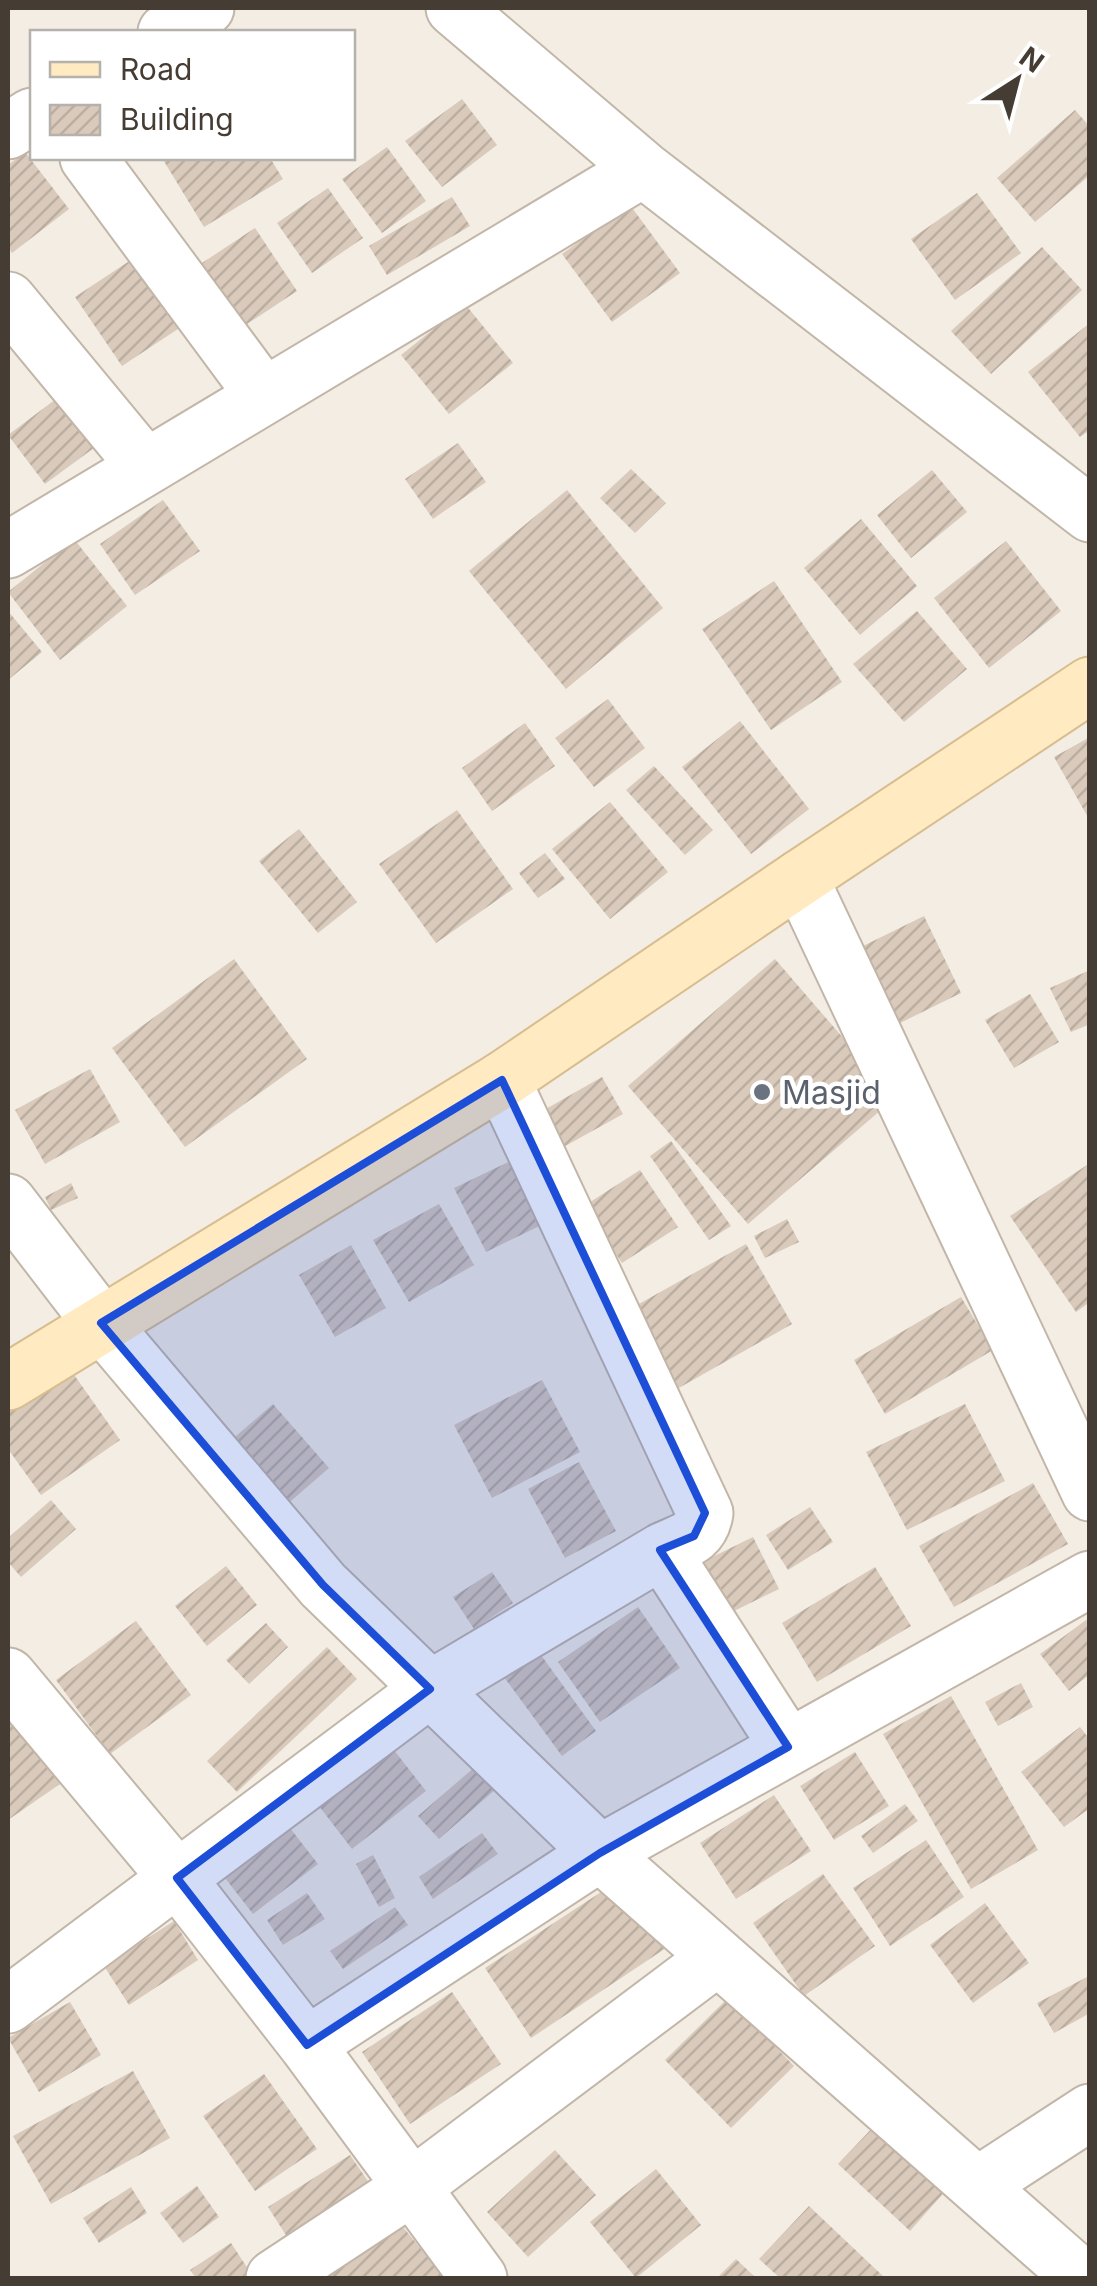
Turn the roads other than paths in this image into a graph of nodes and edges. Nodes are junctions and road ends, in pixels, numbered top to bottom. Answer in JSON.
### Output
{"nodes":[{"id":1,"x":206,"y":8,"type":"edge"},
{"id":2,"x":454,"y":8,"type":"edge"},
{"id":3,"x":169,"y":30,"type":"edge"},
{"id":4,"x":30,"y":117,"type":"edge"},
{"id":5,"x":8,"y":131,"type":"edge"},
{"id":6,"x":89,"y":160,"type":"edge"},
{"id":7,"x":643,"y":169,"type":"junction"},
{"id":8,"x":8,"y":300,"type":"edge"},
{"id":9,"x":264,"y":396,"type":"junction"},
{"id":10,"x":146,"y":467,"type":"junction"},
{"id":11,"x":1090,"y":514,"type":"edge"},
{"id":12,"x":8,"y":550,"type":"edge"},
{"id":13,"x":1090,"y":685,"type":"edge"},
{"id":14,"x":800,"y":878,"type":"junction"},
{"id":15,"x":502,"y":1080,"type":"junction"},
{"id":16,"x":8,"y":1202,"type":"edge"},
{"id":17,"x":100,"y":1324,"type":"junction"},
{"id":18,"x":8,"y":1382,"type":"edge"},
{"id":19,"x":1090,"y":1492,"type":"edge"},
{"id":20,"x":662,"y":1551,"type":"junction"},
{"id":21,"x":1090,"y":1579,"type":"edge"},
{"id":22,"x":8,"y":1676,"type":"edge"},
{"id":23,"x":430,"y":1689,"type":"junction"},
{"id":24,"x":788,"y":1748,"type":"junction"},
{"id":25,"x":600,"y":1853,"type":"junction"},
{"id":26,"x":177,"y":1878,"type":"junction"},
{"id":27,"x":718,"y":1957,"type":"junction"},
{"id":28,"x":8,"y":2005,"type":"edge"},
{"id":29,"x":306,"y":2045,"type":"junction"},
{"id":30,"x":1090,"y":2112,"type":"edge"},
{"id":31,"x":978,"y":2185,"type":"junction"},
{"id":32,"x":412,"y":2187,"type":"junction"},
{"id":33,"x":1061,"y":2273,"type":"edge"},
{"id":34,"x":274,"y":2278,"type":"edge"},
{"id":35,"x":479,"y":2278,"type":"edge"}],
"edges":[{"from":1,"to":3,"type":"street"},
{"from":2,"to":7,"type":"street"},
{"from":4,"to":5,"type":"street"},
{"from":6,"to":9,"type":"street"},
{"from":7,"to":9,"type":"street"},
{"from":7,"to":11,"type":"street"},
{"from":8,"to":10,"type":"street"},
{"from":9,"to":10,"type":"street"},
{"from":10,"to":12,"type":"street"},
{"from":13,"to":14,"type":"street"},
{"from":14,"to":15,"type":"street"},
{"from":14,"to":19,"type":"street"},
{"from":15,"to":17,"type":"street"},
{"from":15,"to":20,"type":"street"},
{"from":16,"to":17,"type":"street"},
{"from":17,"to":18,"type":"street"},
{"from":17,"to":23,"type":"street"},
{"from":20,"to":23,"type":"street"},
{"from":20,"to":24,"type":"street"},
{"from":21,"to":24,"type":"street"},
{"from":22,"to":26,"type":"street"},
{"from":23,"to":25,"type":"street"},
{"from":23,"to":26,"type":"street"},
{"from":24,"to":25,"type":"street"},
{"from":25,"to":27,"type":"street"},
{"from":25,"to":29,"type":"street"},
{"from":26,"to":28,"type":"street"},
{"from":26,"to":29,"type":"street"},
{"from":27,"to":31,"type":"street"},
{"from":27,"to":32,"type":"street"},
{"from":29,"to":32,"type":"street"},
{"from":30,"to":31,"type":"street"},
{"from":31,"to":33,"type":"street"},
{"from":32,"to":34,"type":"street"},
{"from":32,"to":35,"type":"street"}]}
